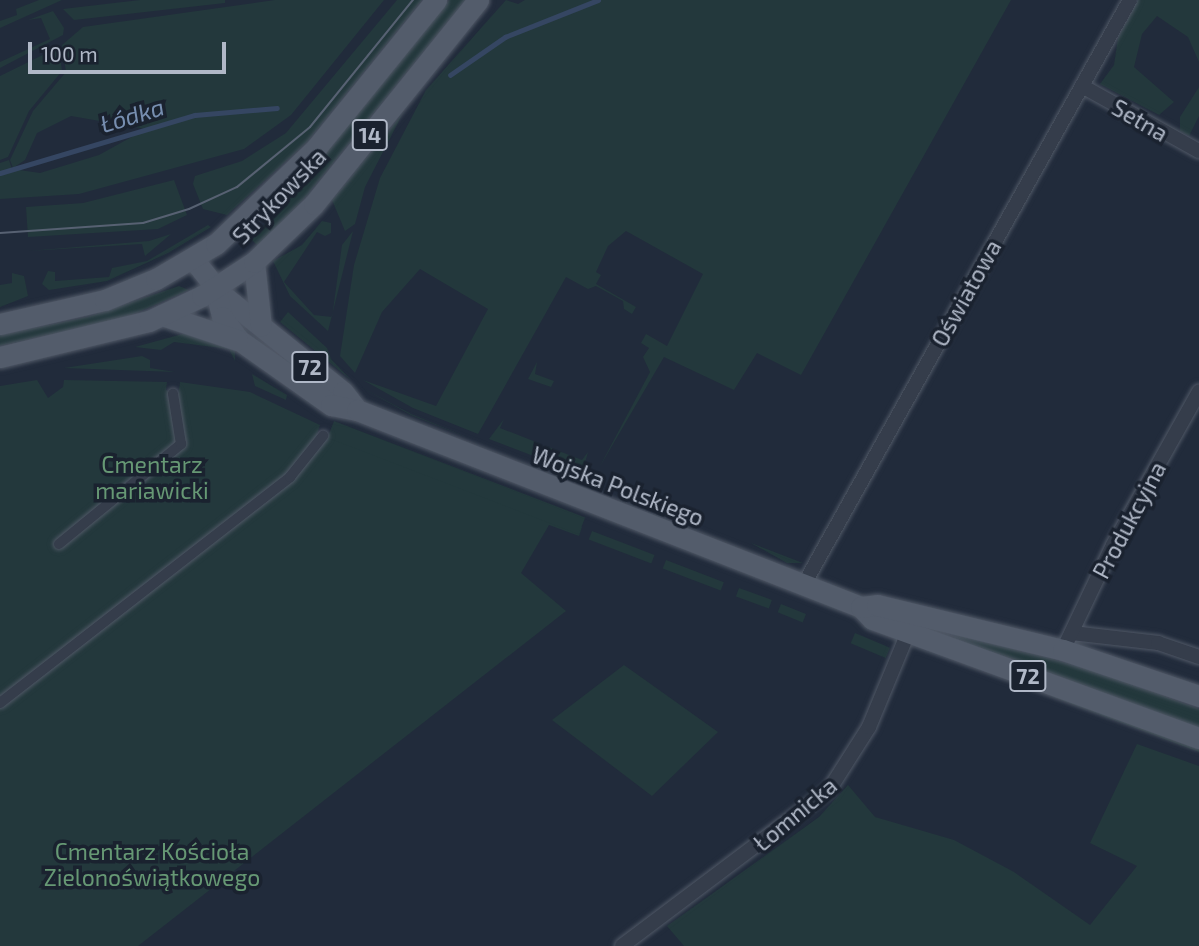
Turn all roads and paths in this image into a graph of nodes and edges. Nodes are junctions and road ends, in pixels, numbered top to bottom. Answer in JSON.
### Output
{"nodes":[{"id":1,"x":436,"y":0,"type":"edge"},
{"id":2,"x":478,"y":0,"type":"edge"},
{"id":3,"x":1130,"y":0,"type":"edge"},
{"id":4,"x":1082,"y":86,"type":"junction"},
{"id":5,"x":1199,"y":151,"type":"edge"},
{"id":6,"x":193,"y":259,"type":"junction"},
{"id":7,"x":254,"y":262,"type":"junction"},
{"id":8,"x":215,"y":288,"type":"junction"},
{"id":9,"x":162,"y":315,"type":"junction"},
{"id":10,"x":0,"y":324,"type":"edge"},
{"id":11,"x":261,"y":326,"type":"junction"},
{"id":12,"x":239,"y":340,"type":"junction"},
{"id":13,"x":0,"y":357,"type":"edge"},
{"id":14,"x":1199,"y":392,"type":"edge"},
{"id":15,"x":173,"y":394,"type":"dead end"},
{"id":16,"x":357,"y":410,"type":"junction"},
{"id":17,"x":323,"y":436,"type":"dead end"},
{"id":18,"x":59,"y":544,"type":"dead end"},
{"id":19,"x":803,"y":586,"type":"junction"},
{"id":20,"x":861,"y":607,"type":"junction"},
{"id":21,"x":908,"y":633,"type":"junction"},
{"id":22,"x":1068,"y":642,"type":"junction"},
{"id":23,"x":1199,"y":657,"type":"edge"},
{"id":24,"x":1199,"y":696,"type":"edge"},
{"id":25,"x":0,"y":703,"type":"edge"},
{"id":26,"x":1199,"y":738,"type":"edge"},
{"id":27,"x":622,"y":946,"type":"edge"}],
"edges":[{"from":1,"to":6,"type":"main road","name":"Strykowska","number":"14"},
{"from":2,"to":7,"type":"main road","name":"Strykowska","number":"14"},
{"from":3,"to":4,"type":"street","name":"Oświatowa"},
{"from":4,"to":5,"type":"street","name":"Setna"},
{"from":4,"to":19,"type":"street","name":"Oświatowa"},
{"from":6,"to":8,"type":"main road","name":"Wojska Polskiego"},
{"from":6,"to":10,"type":"main road","number":"14"},
{"from":7,"to":8,"type":"main road","name":"Strykowska","number":"14"},
{"from":7,"to":11,"type":"main road"},
{"from":8,"to":9,"type":"main road","number":"14"},
{"from":8,"to":11,"type":"main road","name":"Wojska Polskiego"},
{"from":8,"to":12,"type":"main road","name":"Wojska Polskiego","number":"72"},
{"from":9,"to":12,"type":"main road","number":"72"},
{"from":9,"to":13,"type":"main road","number":"14"},
{"from":11,"to":16,"type":"main road","name":"Wojska Polskiego","number":"72"},
{"from":12,"to":16,"type":"main road","name":"Wojska Polskiego","number":"72"},
{"from":14,"to":22,"type":"street","name":"Produkcyjna"},
{"from":15,"to":18,"type":"street"},
{"from":16,"to":19,"type":"main road","name":"Wojska Polskiego","number":"72"},
{"from":17,"to":25,"type":"street"},
{"from":19,"to":20,"type":"main road","name":"Wojska Polskiego","number":"72"},
{"from":20,"to":21,"type":"main road","name":"Wojska Polskiego","number":"72"},
{"from":20,"to":22,"type":"main road","name":"Wojska Polskiego","number":"72"},
{"from":21,"to":26,"type":"main road","name":"Wojska Polskiego","number":"72"},
{"from":21,"to":27,"type":"street","name":"Łomnicka"},
{"from":22,"to":23,"type":"street"},
{"from":22,"to":24,"type":"main road","name":"Wojska Polskiego","number":"72"}]}
